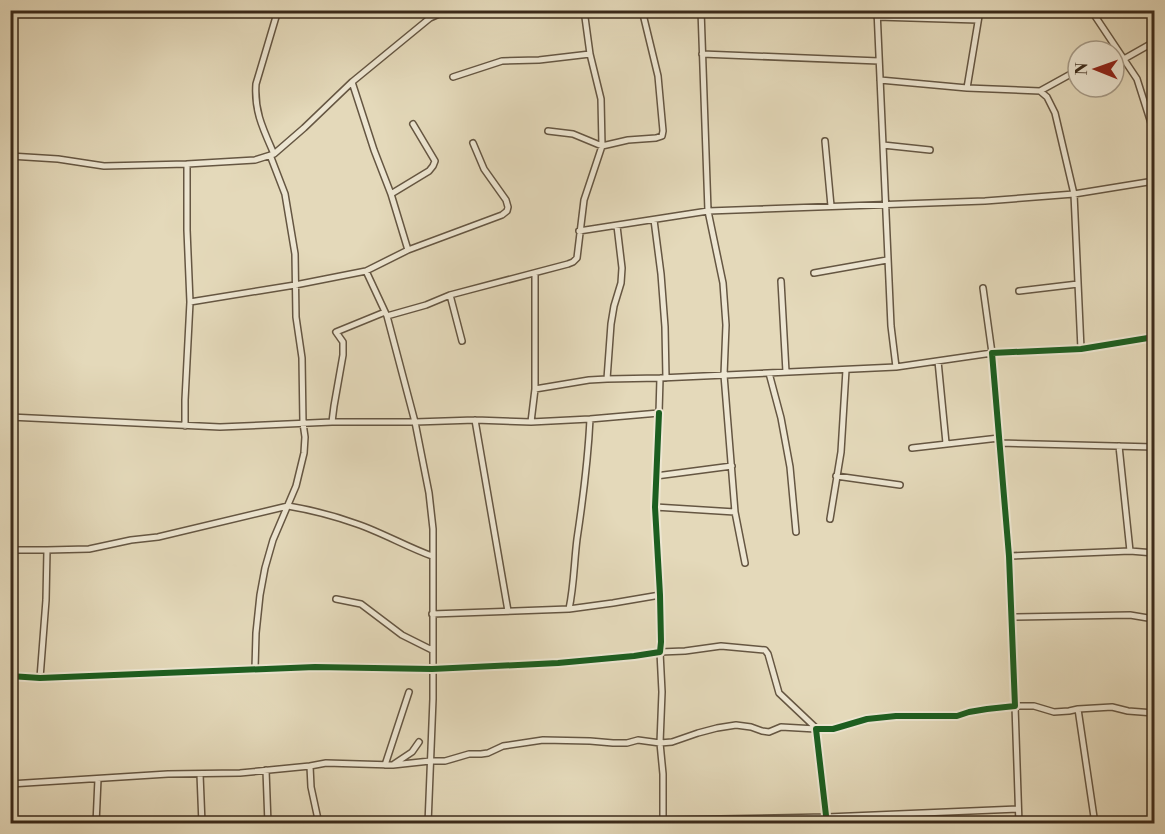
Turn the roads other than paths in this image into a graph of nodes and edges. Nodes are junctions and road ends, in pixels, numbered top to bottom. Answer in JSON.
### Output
{"nodes":[{"id":1,"x":278,"y":10,"type":"edge"},
{"id":2,"x":454,"y":10,"type":"edge"},
{"id":3,"x":584,"y":10,"type":"edge"},
{"id":4,"x":642,"y":10,"type":"edge"},
{"id":5,"x":701,"y":10,"type":"edge"},
{"id":6,"x":980,"y":10,"type":"edge"},
{"id":7,"x":1071,"y":10,"type":"edge"},
{"id":8,"x":1082,"y":10,"type":"edge"},
{"id":9,"x":1091,"y":10,"type":"edge"},
{"id":10,"x":877,"y":14,"type":"edge"},
{"id":11,"x":978,"y":20,"type":"junction"},
{"id":12,"x":1108,"y":39,"type":"edge"},
{"id":13,"x":1155,"y":42,"type":"edge"},
{"id":14,"x":590,"y":54,"type":"junction"},
{"id":15,"x":702,"y":54,"type":"junction"},
{"id":16,"x":1126,"y":58,"type":"edge"},
{"id":17,"x":879,"y":61,"type":"junction"},
{"id":18,"x":1126,"y":62,"type":"edge"},
{"id":19,"x":453,"y":77,"type":"dead end"},
{"id":20,"x":1066,"y":77,"type":"edge"},
{"id":21,"x":880,"y":80,"type":"junction"},
{"id":22,"x":352,"y":82,"type":"junction"},
{"id":23,"x":967,"y":88,"type":"junction"},
{"id":24,"x":1040,"y":91,"type":"junction"},
{"id":25,"x":413,"y":124,"type":"dead end"},
{"id":26,"x":548,"y":131,"type":"dead end"},
{"id":27,"x":1155,"y":140,"type":"edge"},
{"id":28,"x":825,"y":141,"type":"dead end"},
{"id":29,"x":473,"y":143,"type":"dead end"},
{"id":30,"x":882,"y":145,"type":"junction"},
{"id":31,"x":602,"y":146,"type":"junction"},
{"id":32,"x":930,"y":150,"type":"dead end"},
{"id":33,"x":272,"y":154,"type":"junction"},
{"id":34,"x":10,"y":156,"type":"edge"},
{"id":35,"x":187,"y":164,"type":"junction"},
{"id":36,"x":1155,"y":182,"type":"edge"},
{"id":37,"x":391,"y":194,"type":"junction"},
{"id":38,"x":1074,"y":194,"type":"junction"},
{"id":39,"x":885,"y":204,"type":"junction"},
{"id":40,"x":831,"y":206,"type":"junction"},
{"id":41,"x":708,"y":211,"type":"junction"},
{"id":42,"x":654,"y":220,"type":"junction"},
{"id":43,"x":617,"y":226,"type":"junction"},
{"id":44,"x":579,"y":231,"type":"junction"},
{"id":45,"x":408,"y":250,"type":"junction"},
{"id":46,"x":887,"y":260,"type":"junction"},
{"id":47,"x":366,"y":270,"type":"junction"},
{"id":48,"x":535,"y":273,"type":"junction"},
{"id":49,"x":814,"y":273,"type":"dead end"},
{"id":50,"x":781,"y":281,"type":"dead end"},
{"id":51,"x":1078,"y":284,"type":"junction"},
{"id":52,"x":295,"y":285,"type":"junction"},
{"id":53,"x":983,"y":288,"type":"dead end"},
{"id":54,"x":1019,"y":291,"type":"dead end"},
{"id":55,"x":450,"y":295,"type":"junction"},
{"id":56,"x":190,"y":302,"type":"junction"},
{"id":57,"x":386,"y":314,"type":"junction"},
{"id":58,"x":1155,"y":337,"type":"edge"},
{"id":59,"x":462,"y":341,"type":"dead end"},
{"id":60,"x":1081,"y":349,"type":"junction"},
{"id":61,"x":992,"y":353,"type":"junction"},
{"id":62,"x":939,"y":361,"type":"junction"},
{"id":63,"x":896,"y":367,"type":"junction"},
{"id":64,"x":846,"y":370,"type":"junction"},
{"id":65,"x":786,"y":372,"type":"junction"},
{"id":66,"x":769,"y":373,"type":"junction"},
{"id":67,"x":724,"y":375,"type":"junction"},
{"id":68,"x":663,"y":378,"type":"junction"},
{"id":69,"x":607,"y":379,"type":"junction"},
{"id":70,"x":534,"y":389,"type":"junction"},
{"id":71,"x":659,"y":413,"type":"junction"},
{"id":72,"x":10,"y":417,"type":"edge"},
{"id":73,"x":590,"y":419,"type":"junction"},
{"id":74,"x":475,"y":420,"type":"junction"},
{"id":75,"x":332,"y":422,"type":"junction"},
{"id":76,"x":415,"y":422,"type":"junction"},
{"id":77,"x":531,"y":422,"type":"junction"},
{"id":78,"x":303,"y":423,"type":"junction"},
{"id":79,"x":185,"y":426,"type":"junction"},
{"id":80,"x":999,"y":441,"type":"junction"},
{"id":81,"x":946,"y":443,"type":"junction"},
{"id":82,"x":1119,"y":446,"type":"junction"},
{"id":83,"x":1155,"y":447,"type":"edge"},
{"id":84,"x":912,"y":448,"type":"dead end"},
{"id":85,"x":732,"y":466,"type":"junction"},
{"id":86,"x":656,"y":476,"type":"junction"},
{"id":87,"x":836,"y":476,"type":"junction"},
{"id":88,"x":900,"y":485,"type":"dead end"},
{"id":89,"x":288,"y":506,"type":"junction"},
{"id":90,"x":655,"y":507,"type":"junction"},
{"id":91,"x":735,"y":512,"type":"junction"},
{"id":92,"x":830,"y":519,"type":"dead end"},
{"id":93,"x":796,"y":532,"type":"dead end"},
{"id":94,"x":10,"y":549,"type":"edge"},
{"id":95,"x":47,"y":550,"type":"junction"},
{"id":96,"x":1130,"y":551,"type":"junction"},
{"id":97,"x":1155,"y":552,"type":"edge"},
{"id":98,"x":432,"y":556,"type":"junction"},
{"id":99,"x":1009,"y":556,"type":"junction"},
{"id":100,"x":745,"y":563,"type":"dead end"},
{"id":101,"x":660,"y":595,"type":"junction"},
{"id":102,"x":336,"y":599,"type":"dead end"},
{"id":103,"x":569,"y":609,"type":"junction"},
{"id":104,"x":508,"y":611,"type":"junction"},
{"id":105,"x":432,"y":614,"type":"junction"},
{"id":106,"x":1011,"y":617,"type":"junction"},
{"id":107,"x":1155,"y":619,"type":"edge"},
{"id":108,"x":432,"y":650,"type":"junction"},
{"id":109,"x":660,"y":652,"type":"junction"},
{"id":110,"x":255,"y":669,"type":"junction"},
{"id":111,"x":432,"y":669,"type":"junction"},
{"id":112,"x":10,"y":676,"type":"edge"},
{"id":113,"x":40,"y":678,"type":"junction"},
{"id":114,"x":409,"y":692,"type":"dead end"},
{"id":115,"x":1015,"y":706,"type":"junction"},
{"id":116,"x":1078,"y":709,"type":"junction"},
{"id":117,"x":1155,"y":713,"type":"edge"},
{"id":118,"x":816,"y":729,"type":"junction"},
{"id":119,"x":418,"y":742,"type":"dead end"},
{"id":120,"x":660,"y":743,"type":"junction"},
{"id":121,"x":430,"y":761,"type":"junction"},
{"id":122,"x":385,"y":765,"type":"junction"},
{"id":123,"x":393,"y":765,"type":"junction"},
{"id":124,"x":310,"y":766,"type":"junction"},
{"id":125,"x":266,"y":770,"type":"junction"},
{"id":126,"x":200,"y":774,"type":"junction"},
{"id":127,"x":98,"y":779,"type":"junction"},
{"id":128,"x":10,"y":784,"type":"edge"},
{"id":129,"x":1018,"y":809,"type":"junction"},
{"id":130,"x":663,"y":820,"type":"junction"},
{"id":131,"x":827,"y":820,"type":"edge"},
{"id":132,"x":96,"y":824,"type":"edge"},
{"id":133,"x":202,"y":824,"type":"edge"},
{"id":134,"x":268,"y":824,"type":"edge"},
{"id":135,"x":319,"y":824,"type":"edge"},
{"id":136,"x":428,"y":824,"type":"edge"},
{"id":137,"x":595,"y":824,"type":"edge"},
{"id":138,"x":1019,"y":824,"type":"edge"},
{"id":139,"x":1095,"y":824,"type":"edge"}],
"edges":[{"from":1,"to":33,"type":"street"},
{"from":2,"to":22,"type":"street"},
{"from":3,"to":14,"type":"street"},
{"from":4,"to":31,"type":"street"},
{"from":5,"to":15,"type":"street"},
{"from":6,"to":11,"type":"street"},
{"from":7,"to":8,"type":"street"},
{"from":9,"to":12,"type":"street"},
{"from":10,"to":11,"type":"street"},
{"from":10,"to":17,"type":"street"},
{"from":11,"to":23,"type":"street"},
{"from":13,"to":16,"type":"street"},
{"from":14,"to":19,"type":"street"},
{"from":14,"to":31,"type":"street"},
{"from":15,"to":17,"type":"street"},
{"from":15,"to":41,"type":"street"},
{"from":17,"to":21,"type":"street"},
{"from":18,"to":27,"type":"street"},
{"from":20,"to":24,"type":"street"},
{"from":21,"to":23,"type":"street"},
{"from":21,"to":30,"type":"street"},
{"from":22,"to":33,"type":"street"},
{"from":22,"to":37,"type":"street"},
{"from":23,"to":24,"type":"street"},
{"from":24,"to":38,"type":"street"},
{"from":25,"to":37,"type":"street"},
{"from":26,"to":31,"type":"street"},
{"from":28,"to":40,"type":"street"},
{"from":29,"to":45,"type":"street"},
{"from":30,"to":32,"type":"street"},
{"from":30,"to":39,"type":"street"},
{"from":31,"to":44,"type":"street"},
{"from":33,"to":35,"type":"street"},
{"from":33,"to":52,"type":"street"},
{"from":34,"to":35,"type":"street"},
{"from":35,"to":56,"type":"street"},
{"from":36,"to":38,"type":"street"},
{"from":37,"to":45,"type":"street"},
{"from":38,"to":39,"type":"street"},
{"from":38,"to":51,"type":"street"},
{"from":39,"to":40,"type":"street"},
{"from":39,"to":46,"type":"street"},
{"from":40,"to":41,"type":"street"},
{"from":41,"to":42,"type":"street"},
{"from":41,"to":67,"type":"street"},
{"from":42,"to":43,"type":"street"},
{"from":42,"to":68,"type":"street"},
{"from":43,"to":44,"type":"street"},
{"from":43,"to":69,"type":"street"},
{"from":44,"to":48,"type":"street"},
{"from":45,"to":47,"type":"street"},
{"from":46,"to":49,"type":"street"},
{"from":46,"to":63,"type":"street"},
{"from":47,"to":52,"type":"street"},
{"from":47,"to":57,"type":"street"},
{"from":48,"to":55,"type":"street"},
{"from":48,"to":70,"type":"street"},
{"from":50,"to":65,"type":"street"},
{"from":51,"to":54,"type":"street"},
{"from":51,"to":60,"type":"street"},
{"from":52,"to":56,"type":"street"},
{"from":52,"to":78,"type":"street"},
{"from":53,"to":61,"type":"street"},
{"from":55,"to":57,"type":"street"},
{"from":55,"to":59,"type":"street"},
{"from":56,"to":79,"type":"street"},
{"from":57,"to":75,"type":"street"},
{"from":57,"to":76,"type":"street"},
{"from":58,"to":60,"type":"street"},
{"from":60,"to":61,"type":"street"},
{"from":61,"to":62,"type":"street"},
{"from":61,"to":80,"type":"street"},
{"from":62,"to":63,"type":"street"},
{"from":62,"to":81,"type":"street"},
{"from":63,"to":64,"type":"street"},
{"from":64,"to":65,"type":"street"},
{"from":64,"to":87,"type":"street"},
{"from":65,"to":66,"type":"street"},
{"from":66,"to":67,"type":"street"},
{"from":66,"to":93,"type":"street"},
{"from":67,"to":68,"type":"street"},
{"from":67,"to":85,"type":"street"},
{"from":68,"to":69,"type":"street"},
{"from":68,"to":71,"type":"street"},
{"from":69,"to":70,"type":"street"},
{"from":70,"to":77,"type":"street"},
{"from":71,"to":73,"type":"street"},
{"from":71,"to":86,"type":"street"},
{"from":72,"to":79,"type":"street"},
{"from":73,"to":77,"type":"street"},
{"from":73,"to":103,"type":"street"},
{"from":74,"to":76,"type":"street"},
{"from":74,"to":77,"type":"street"},
{"from":74,"to":104,"type":"street"},
{"from":75,"to":76,"type":"street"},
{"from":75,"to":78,"type":"street"},
{"from":76,"to":98,"type":"street"},
{"from":78,"to":79,"type":"street"},
{"from":78,"to":89,"type":"street"},
{"from":80,"to":81,"type":"street"},
{"from":80,"to":82,"type":"street"},
{"from":80,"to":99,"type":"street"},
{"from":81,"to":84,"type":"street"},
{"from":82,"to":83,"type":"street"},
{"from":82,"to":96,"type":"street"},
{"from":85,"to":86,"type":"street"},
{"from":85,"to":91,"type":"street"},
{"from":86,"to":90,"type":"street"},
{"from":87,"to":88,"type":"street"},
{"from":87,"to":92,"type":"street"},
{"from":89,"to":95,"type":"street"},
{"from":89,"to":98,"type":"street"},
{"from":89,"to":110,"type":"street"},
{"from":90,"to":91,"type":"street"},
{"from":90,"to":101,"type":"street"},
{"from":91,"to":100,"type":"street"},
{"from":94,"to":95,"type":"street"},
{"from":95,"to":113,"type":"street"},
{"from":96,"to":97,"type":"street"},
{"from":96,"to":99,"type":"street"},
{"from":98,"to":105,"type":"street"},
{"from":99,"to":106,"type":"street"},
{"from":101,"to":103,"type":"street"},
{"from":101,"to":109,"type":"street"},
{"from":102,"to":108,"type":"street"},
{"from":103,"to":104,"type":"street"},
{"from":104,"to":105,"type":"street"},
{"from":105,"to":108,"type":"street"},
{"from":106,"to":107,"type":"street"},
{"from":106,"to":115,"type":"street"},
{"from":108,"to":111,"type":"street"},
{"from":109,"to":111,"type":"street"},
{"from":109,"to":118,"type":"street"},
{"from":109,"to":120,"type":"street"},
{"from":110,"to":111,"type":"street"},
{"from":110,"to":113,"type":"street"},
{"from":111,"to":121,"type":"street"},
{"from":112,"to":113,"type":"street"},
{"from":114,"to":122,"type":"street"},
{"from":115,"to":116,"type":"street"},
{"from":115,"to":118,"type":"street"},
{"from":115,"to":129,"type":"street"},
{"from":116,"to":117,"type":"street"},
{"from":116,"to":139,"type":"street"},
{"from":118,"to":120,"type":"street"},
{"from":118,"to":131,"type":"street"},
{"from":119,"to":123,"type":"street"},
{"from":120,"to":121,"type":"street"},
{"from":120,"to":130,"type":"street"},
{"from":121,"to":123,"type":"street"},
{"from":121,"to":136,"type":"street"},
{"from":122,"to":123,"type":"street"},
{"from":122,"to":124,"type":"street"},
{"from":124,"to":125,"type":"street"},
{"from":124,"to":135,"type":"street"},
{"from":125,"to":126,"type":"street"},
{"from":125,"to":134,"type":"street"},
{"from":126,"to":127,"type":"street"},
{"from":126,"to":133,"type":"street"},
{"from":127,"to":128,"type":"street"},
{"from":127,"to":132,"type":"street"},
{"from":129,"to":131,"type":"street"},
{"from":129,"to":138,"type":"street"},
{"from":130,"to":131,"type":"street"},
{"from":130,"to":137,"type":"street"}]}
